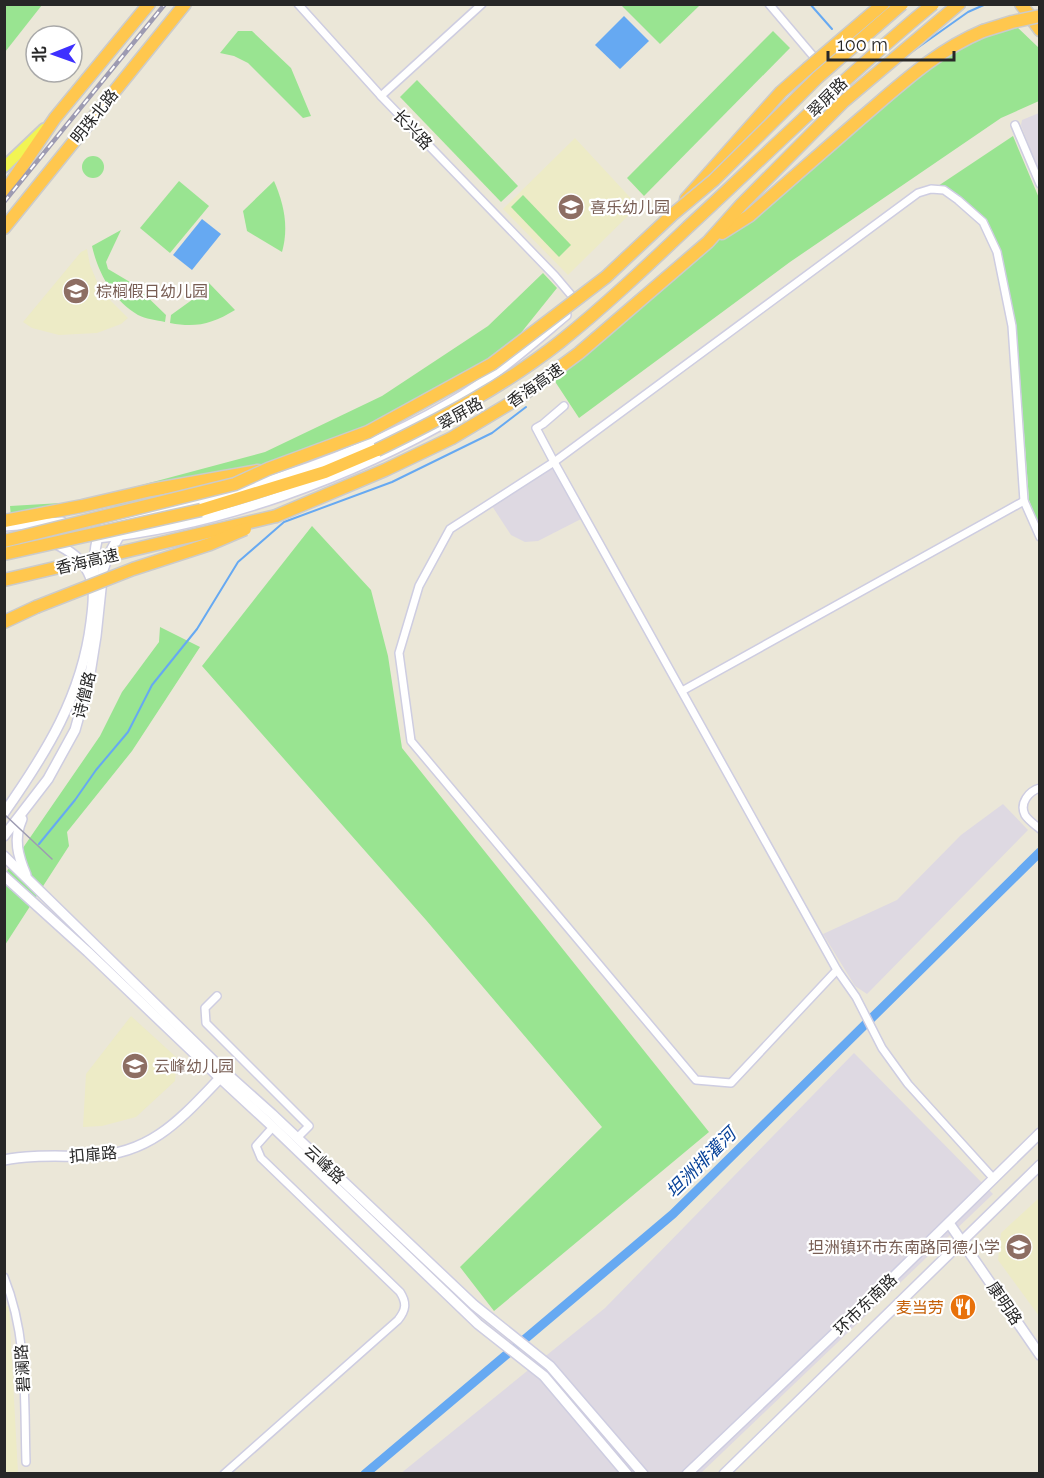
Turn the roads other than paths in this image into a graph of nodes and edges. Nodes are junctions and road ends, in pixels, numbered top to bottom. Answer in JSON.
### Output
{"nodes":[{"id":1,"x":149,"y":4,"type":"edge"},
{"id":2,"x":185,"y":4,"type":"edge"},
{"id":3,"x":298,"y":4,"type":"edge"},
{"id":4,"x":482,"y":4,"type":"edge"},
{"id":5,"x":768,"y":4,"type":"edge"},
{"id":6,"x":883,"y":4,"type":"edge"},
{"id":7,"x":905,"y":4,"type":"edge"},
{"id":8,"x":931,"y":4,"type":"edge"},
{"id":9,"x":959,"y":4,"type":"edge"},
{"id":10,"x":1021,"y":4,"type":"edge"},
{"id":11,"x":1040,"y":16,"type":"edge"},
{"id":12,"x":1040,"y":30,"type":"edge"},
{"id":13,"x":828,"y":74,"type":"junction"},
{"id":14,"x":381,"y":96,"type":"junction"},
{"id":15,"x":55,"y":118,"type":"junction"},
{"id":16,"x":1015,"y":125,"type":"dead end"},
{"id":17,"x":4,"y":166,"type":"edge"},
{"id":18,"x":1040,"y":184,"type":"edge"},
{"id":19,"x":4,"y":193,"type":"edge"},
{"id":20,"x":672,"y":215,"type":"junction"},
{"id":21,"x":4,"y":228,"type":"edge"},
{"id":22,"x":708,"y":242,"type":"junction"},
{"id":23,"x":579,"y":304,"type":"junction"},
{"id":24,"x":564,"y":406,"type":"dead end"},
{"id":25,"x":554,"y":462,"type":"junction"},
{"id":26,"x":268,"y":469,"type":"junction"},
{"id":27,"x":1024,"y":501,"type":"junction"},
{"id":28,"x":276,"y":516,"type":"junction"},
{"id":29,"x":112,"y":519,"type":"junction"},
{"id":30,"x":61,"y":523,"type":"junction"},
{"id":31,"x":6,"y":525,"type":"edge"},
{"id":32,"x":118,"y":536,"type":"junction"},
{"id":33,"x":1040,"y":537,"type":"edge"},
{"id":34,"x":95,"y":540,"type":"junction"},
{"id":35,"x":52,"y":542,"type":"junction"},
{"id":36,"x":4,"y":543,"type":"edge"},
{"id":37,"x":4,"y":554,"type":"edge"},
{"id":38,"x":103,"y":570,"type":"junction"},
{"id":39,"x":4,"y":580,"type":"edge"},
{"id":40,"x":93,"y":590,"type":"junction"},
{"id":41,"x":4,"y":622,"type":"edge"},
{"id":42,"x":682,"y":691,"type":"junction"},
{"id":43,"x":1040,"y":788,"type":"edge"},
{"id":44,"x":17,"y":795,"type":"junction"},
{"id":45,"x":4,"y":802,"type":"edge"},
{"id":46,"x":25,"y":810,"type":"junction"},
{"id":47,"x":4,"y":813,"type":"edge"},
{"id":48,"x":1040,"y":829,"type":"edge"},
{"id":49,"x":4,"y":837,"type":"edge"},
{"id":50,"x":4,"y":856,"type":"edge"},
{"id":51,"x":4,"y":876,"type":"edge"},
{"id":52,"x":27,"y":877,"type":"junction"},
{"id":53,"x":4,"y":888,"type":"edge"},
{"id":54,"x":28,"y":899,"type":"junction"},
{"id":55,"x":837,"y":970,"type":"junction"},
{"id":56,"x":218,"y":996,"type":"dead end"},
{"id":57,"x":222,"y":1075,"type":"junction"},
{"id":58,"x":273,"y":1126,"type":"junction"},
{"id":59,"x":1040,"y":1133,"type":"edge"},
{"id":60,"x":297,"y":1138,"type":"junction"},
{"id":61,"x":4,"y":1160,"type":"edge"},
{"id":62,"x":1040,"y":1165,"type":"edge"},
{"id":63,"x":994,"y":1179,"type":"junction"},
{"id":64,"x":949,"y":1223,"type":"junction"},
{"id":65,"x":961,"y":1240,"type":"junction"},
{"id":66,"x":4,"y":1276,"type":"edge"},
{"id":67,"x":1040,"y":1355,"type":"edge"},
{"id":68,"x":26,"y":1462,"type":"dead end"},
{"id":69,"x":224,"y":1473,"type":"edge"},
{"id":70,"x":627,"y":1473,"type":"edge"},
{"id":71,"x":643,"y":1473,"type":"edge"},
{"id":72,"x":687,"y":1473,"type":"edge"},
{"id":73,"x":724,"y":1473,"type":"edge"}],
"edges":[{"from":1,"to":15,"type":"highway","name":"明珠北路"},
{"from":2,"to":21,"type":"highway","name":"明珠北路"},
{"from":3,"to":14,"type":"street","name":"长兴路"},
{"from":4,"to":14,"type":"street"},
{"from":5,"to":13,"type":"street"},
{"from":6,"to":20,"type":"highway","bridge":true},
{"from":7,"to":13,"type":"main road","name":"翠屏路"},
{"from":7,"to":20,"type":"highway","bridge":true},
{"from":8,"to":32,"type":"main road","name":"翠屏路"},
{"from":8,"to":37,"type":"highway","name":"香海高速","bridge":true},
{"from":9,"to":22,"type":"highway","name":"香海高速"},
{"from":10,"to":12,"type":"highway"},
{"from":11,"to":22,"type":"highway","bridge":true},
{"from":13,"to":23,"type":"main road","name":"翠屏路"},
{"from":14,"to":23,"type":"street","name":"长兴路"},
{"from":15,"to":17,"type":"main road","name":"明珠北路"},
{"from":15,"to":19,"type":"highway","name":"明珠北路"},
{"from":16,"to":18,"type":"street"},
{"from":20,"to":26,"type":"highway","bridge":true},
{"from":22,"to":28,"type":"highway","name":"香海高速"},
{"from":23,"to":29,"type":"main road","name":"翠屏路"},
{"from":24,"to":25,"type":"street"},
{"from":25,"to":27,"type":"street"},
{"from":25,"to":42,"type":"street"},
{"from":25,"to":55,"type":"street"},
{"from":26,"to":31,"type":"highway","bridge":true},
{"from":26,"to":36,"type":"highway","bridge":true},
{"from":27,"to":33,"type":"street"},
{"from":27,"to":42,"type":"street"},
{"from":28,"to":39,"type":"highway","name":"香海高速","bridge":true},
{"from":28,"to":41,"type":"highway","bridge":true},
{"from":29,"to":30,"type":"main road","name":"翠屏路"},
{"from":29,"to":34,"type":"main road"},
{"from":30,"to":31,"type":"main road","name":"翠屏路"},
{"from":30,"to":34,"type":"main road"},
{"from":32,"to":34,"type":"main road","name":"翠屏路"},
{"from":32,"to":38,"type":"main road","name":"诗僧路"},
{"from":34,"to":35,"type":"main road","name":"翠屏路"},
{"from":34,"to":38,"type":"main road"},
{"from":34,"to":40,"type":"main road"},
{"from":35,"to":36,"type":"main road","name":"翠屏路"},
{"from":35,"to":40,"type":"main road","name":"诗僧路"},
{"from":38,"to":46,"type":"main road","name":"诗僧路"},
{"from":40,"to":44,"type":"main road","name":"诗僧路"},
{"from":42,"to":55,"type":"street"},
{"from":43,"to":48,"type":"street"},
{"from":44,"to":45,"type":"main road"},
{"from":44,"to":47,"type":"main road","name":"诗僧路"},
{"from":46,"to":49,"type":"main road","name":"诗僧路"},
{"from":46,"to":52,"type":"main road"},
{"from":50,"to":52,"type":"main road","name":"云峰路"},
{"from":51,"to":54,"type":"main road","name":"云峰路"},
{"from":52,"to":57,"type":"main road","name":"云峰路"},
{"from":53,"to":54,"type":"main road"},
{"from":54,"to":57,"type":"main road","name":"云峰路"},
{"from":55,"to":63,"type":"street"},
{"from":56,"to":60,"type":"street"},
{"from":57,"to":58,"type":"main road","name":"云峰路"},
{"from":57,"to":60,"type":"main road","name":"云峰路"},
{"from":57,"to":61,"type":"main road","name":"扣扉路"},
{"from":58,"to":69,"type":"street"},
{"from":58,"to":70,"type":"main road","name":"云峰路"},
{"from":59,"to":63,"type":"main road","name":"环市东南路"},
{"from":60,"to":71,"type":"main road","name":"云峰路"},
{"from":62,"to":65,"type":"main road","name":"环市东南路"},
{"from":63,"to":64,"type":"main road","name":"环市东南路"},
{"from":64,"to":65,"type":"main road","name":"康明路"},
{"from":64,"to":72,"type":"main road","name":"环市东南路"},
{"from":65,"to":67,"type":"main road","name":"康明路"},
{"from":65,"to":73,"type":"main road","name":"环市东南路"},
{"from":66,"to":68,"type":"street","name":"碧澜路"}]}
